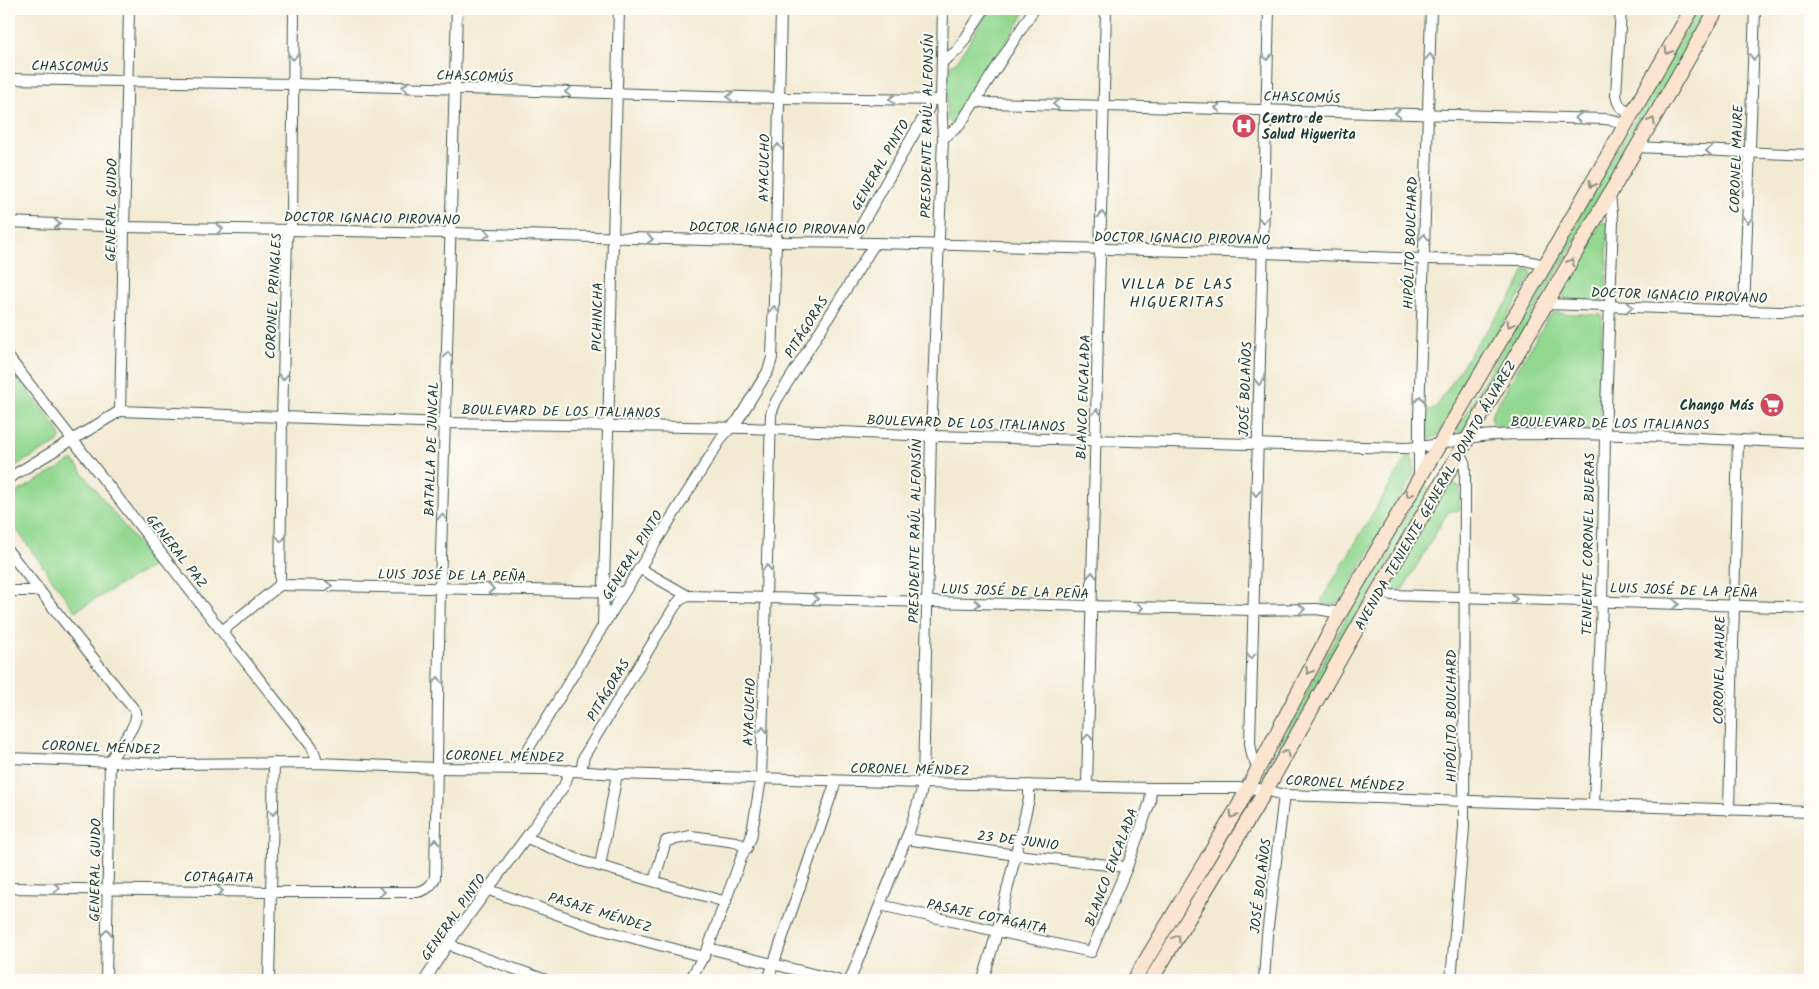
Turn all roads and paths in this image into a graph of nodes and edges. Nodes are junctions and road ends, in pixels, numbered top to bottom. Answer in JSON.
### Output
{"nodes":[{"id":1,"x":129,"y":9,"type":"edge"},
{"id":2,"x":294,"y":9,"type":"edge"},
{"id":3,"x":457,"y":9,"type":"edge"},
{"id":4,"x":619,"y":9,"type":"edge"},
{"id":5,"x":781,"y":9,"type":"edge"},
{"id":6,"x":943,"y":9,"type":"edge"},
{"id":7,"x":984,"y":9,"type":"edge"},
{"id":8,"x":1034,"y":9,"type":"edge"},
{"id":9,"x":1106,"y":9,"type":"edge"},
{"id":10,"x":1269,"y":9,"type":"edge"},
{"id":11,"x":1431,"y":9,"type":"edge"},
{"id":12,"x":1621,"y":9,"type":"edge"},
{"id":13,"x":1692,"y":9,"type":"edge"},
{"id":14,"x":1717,"y":9,"type":"edge"},
{"id":15,"x":1755,"y":9,"type":"edge"},
{"id":16,"x":942,"y":62,"type":"junction"},
{"id":17,"x":9,"y":78,"type":"edge"},
{"id":18,"x":127,"y":81,"type":"junction"},
{"id":19,"x":292,"y":84,"type":"junction"},
{"id":20,"x":456,"y":89,"type":"junction"},
{"id":21,"x":617,"y":94,"type":"junction"},
{"id":22,"x":779,"y":98,"type":"junction"},
{"id":23,"x":930,"y":99,"type":"junction"},
{"id":24,"x":941,"y":100,"type":"junction"},
{"id":25,"x":976,"y":101,"type":"junction"},
{"id":26,"x":1105,"y":105,"type":"junction"},
{"id":27,"x":1619,"y":105,"type":"junction"},
{"id":28,"x":1266,"y":110,"type":"junction"},
{"id":29,"x":1428,"y":114,"type":"junction"},
{"id":30,"x":1632,"y":114,"type":"junction"},
{"id":31,"x":1612,"y":120,"type":"junction"},
{"id":32,"x":1625,"y":127,"type":"junction"},
{"id":33,"x":942,"y":138,"type":"junction"},
{"id":34,"x":1637,"y":146,"type":"junction"},
{"id":35,"x":1751,"y":152,"type":"junction"},
{"id":36,"x":1810,"y":154,"type":"edge"},
{"id":37,"x":1610,"y":195,"type":"junction"},
{"id":38,"x":9,"y":222,"type":"edge"},
{"id":39,"x":125,"y":227,"type":"junction"},
{"id":40,"x":289,"y":231,"type":"junction"},
{"id":41,"x":451,"y":233,"type":"junction"},
{"id":42,"x":613,"y":238,"type":"junction"},
{"id":43,"x":776,"y":242,"type":"junction"},
{"id":44,"x":851,"y":243,"type":"junction"},
{"id":45,"x":875,"y":243,"type":"junction"},
{"id":46,"x":938,"y":245,"type":"junction"},
{"id":47,"x":1101,"y":250,"type":"junction"},
{"id":48,"x":1263,"y":253,"type":"junction"},
{"id":49,"x":1424,"y":259,"type":"junction"},
{"id":50,"x":1545,"y":265,"type":"junction"},
{"id":51,"x":1546,"y":304,"type":"junction"},
{"id":52,"x":1610,"y":306,"type":"junction"},
{"id":53,"x":1744,"y":311,"type":"junction"},
{"id":54,"x":1810,"y":313,"type":"edge"},
{"id":55,"x":9,"y":358,"type":"edge"},
{"id":56,"x":772,"y":358,"type":"joint"},
{"id":57,"x":120,"y":411,"type":"junction"},
{"id":58,"x":282,"y":417,"type":"junction"},
{"id":59,"x":446,"y":423,"type":"junction"},
{"id":60,"x":608,"y":426,"type":"junction"},
{"id":61,"x":729,"y":429,"type":"junction"},
{"id":62,"x":771,"y":430,"type":"junction"},
{"id":63,"x":1604,"y":435,"type":"junction"},
{"id":64,"x":931,"y":436,"type":"junction"},
{"id":65,"x":1468,"y":438,"type":"junction"},
{"id":66,"x":1738,"y":440,"type":"junction"},
{"id":67,"x":73,"y":441,"type":"junction"},
{"id":68,"x":1096,"y":441,"type":"junction"},
{"id":69,"x":1810,"y":443,"type":"edge"},
{"id":70,"x":1257,"y":444,"type":"junction"},
{"id":71,"x":1440,"y":444,"type":"junction"},
{"id":72,"x":1419,"y":448,"type":"junction"},
{"id":73,"x":1460,"y":452,"type":"junction"},
{"id":74,"x":9,"y":478,"type":"edge"},
{"id":75,"x":1419,"y":478,"type":"junction"},
{"id":76,"x":9,"y":552,"type":"edge"},
{"id":77,"x":639,"y":568,"type":"junction"},
{"id":78,"x":280,"y":584,"type":"junction"},
{"id":79,"x":440,"y":588,"type":"junction"},
{"id":80,"x":9,"y":591,"type":"edge"},
{"id":81,"x":40,"y":591,"type":"junction"},
{"id":82,"x":1378,"y":591,"type":"junction"},
{"id":83,"x":603,"y":592,"type":"junction"},
{"id":84,"x":624,"y":592,"type":"junction"},
{"id":85,"x":766,"y":597,"type":"junction"},
{"id":86,"x":684,"y":598,"type":"junction"},
{"id":87,"x":1465,"y":598,"type":"junction"},
{"id":88,"x":927,"y":602,"type":"junction"},
{"id":89,"x":1602,"y":602,"type":"junction"},
{"id":90,"x":1734,"y":606,"type":"junction"},
{"id":91,"x":1091,"y":607,"type":"junction"},
{"id":92,"x":1810,"y":608,"type":"edge"},
{"id":93,"x":1252,"y":610,"type":"junction"},
{"id":94,"x":1340,"y":613,"type":"junction"},
{"id":95,"x":603,"y":626,"type":"junction"},
{"id":96,"x":222,"y":631,"type":"junction"},
{"id":97,"x":9,"y":758,"type":"edge"},
{"id":98,"x":110,"y":761,"type":"junction"},
{"id":99,"x":274,"y":763,"type":"junction"},
{"id":100,"x":318,"y":764,"type":"junction"},
{"id":101,"x":436,"y":768,"type":"junction"},
{"id":102,"x":516,"y":769,"type":"junction"},
{"id":103,"x":1258,"y":769,"type":"junction"},
{"id":104,"x":576,"y":771,"type":"junction"},
{"id":105,"x":617,"y":774,"type":"junction"},
{"id":106,"x":761,"y":779,"type":"junction"},
{"id":107,"x":836,"y":780,"type":"junction"},
{"id":108,"x":923,"y":783,"type":"junction"},
{"id":109,"x":1029,"y":785,"type":"junction"},
{"id":110,"x":1087,"y":786,"type":"junction"},
{"id":111,"x":1151,"y":788,"type":"junction"},
{"id":112,"x":1248,"y":788,"type":"junction"},
{"id":113,"x":1266,"y":790,"type":"junction"},
{"id":114,"x":1284,"y":795,"type":"junction"},
{"id":115,"x":1464,"y":801,"type":"junction"},
{"id":116,"x":1594,"y":804,"type":"junction"},
{"id":117,"x":1729,"y":810,"type":"junction"},
{"id":118,"x":1810,"y":812,"type":"edge"},
{"id":119,"x":526,"y":838,"type":"junction"},
{"id":120,"x":906,"y":839,"type":"junction"},
{"id":121,"x":747,"y":848,"type":"junction"},
{"id":122,"x":1016,"y":855,"type":"junction"},
{"id":123,"x":600,"y":866,"type":"junction"},
{"id":124,"x":1127,"y":867,"type":"junction"},
{"id":125,"x":654,"y":881,"type":"junction"},
{"id":126,"x":9,"y":888,"type":"edge"},
{"id":127,"x":108,"y":889,"type":"junction"},
{"id":128,"x":428,"y":889,"type":"joint"},
{"id":129,"x":488,"y":890,"type":"junction"},
{"id":130,"x":271,"y":892,"type":"junction"},
{"id":131,"x":726,"y":902,"type":"junction"},
{"id":132,"x":880,"y":905,"type":"junction"},
{"id":133,"x":997,"y":932,"type":"junction"},
{"id":134,"x":449,"y":942,"type":"junction"},
{"id":135,"x":706,"y":953,"type":"junction"},
{"id":136,"x":1089,"y":953,"type":"joint"},
{"id":137,"x":773,"y":964,"type":"junction"},
{"id":138,"x":106,"y":980,"type":"edge"},
{"id":139,"x":270,"y":980,"type":"edge"},
{"id":140,"x":425,"y":980,"type":"edge"},
{"id":141,"x":546,"y":980,"type":"edge"},
{"id":142,"x":690,"y":980,"type":"edge"},
{"id":143,"x":768,"y":980,"type":"edge"},
{"id":144,"x":836,"y":980,"type":"edge"},
{"id":145,"x":850,"y":980,"type":"edge"},
{"id":146,"x":983,"y":980,"type":"edge"},
{"id":147,"x":1134,"y":980,"type":"edge"},
{"id":148,"x":1152,"y":980,"type":"edge"},
{"id":149,"x":1264,"y":980,"type":"edge"},
{"id":150,"x":1451,"y":980,"type":"edge"}],
"edges":[{"from":1,"to":18,"type":"street","name":"GENERAL GUIDO"},
{"from":2,"to":19,"type":"street","name":"CORONEL PRINGLES","one_way":true},
{"from":3,"to":20,"type":"street","name":"BATALLA DE JUNCAL"},
{"from":4,"to":21,"type":"street","name":"PICHINCHA"},
{"from":5,"to":22,"type":"street","name":"AYACUCHO"},
{"from":6,"to":16,"type":"street","name":"PRESIDENTE RAÚL ALFONSÍN"},
{"from":7,"to":16,"type":"street"},
{"from":8,"to":25,"type":"street"},
{"from":9,"to":26,"type":"street","name":"BLANCO ENCALADA"},
{"from":10,"to":28,"type":"street","name":"JOSÉ BOLAÑOS","one_way":true},
{"from":29,"to":11,"type":"street","name":"HIPÓLITO BOUCHARD","one_way":true},
{"from":12,"to":27,"type":"street"},
{"from":13,"to":30,"type":"main road","name":"AVENIDA TENIENTE GENERAL DONATO ÁLVAREZ","one_way":true},
{"from":34,"to":14,"type":"main road","name":"AVENIDA TENIENTE GENERAL DONATO ÁLVAREZ","one_way":true},
{"from":15,"to":35,"type":"street","name":"CORONEL MAURE","one_way":true},
{"from":16,"to":24,"type":"street","name":"PRESIDENTE RAÚL ALFONSÍN"},
{"from":17,"to":18,"type":"street","name":"CHASCOMÚS"},
{"from":18,"to":19,"type":"street","name":"CHASCOMÚS"},
{"from":18,"to":39,"type":"street","name":"GENERAL GUIDO"},
{"from":20,"to":19,"type":"street","name":"CHASCOMÚS","one_way":true},
{"from":19,"to":40,"type":"street","name":"CORONEL PRINGLES"},
{"from":21,"to":20,"type":"street","name":"CHASCOMÚS","one_way":true},
{"from":20,"to":41,"type":"street","name":"BATALLA DE JUNCAL"},
{"from":22,"to":21,"type":"street","name":"CHASCOMÚS","one_way":true},
{"from":21,"to":42,"type":"street","name":"PICHINCHA"},
{"from":23,"to":22,"type":"street","name":"CHASCOMÚS","one_way":true},
{"from":43,"to":22,"type":"street","name":"AYACUCHO","one_way":true},
{"from":23,"to":24,"type":"street","name":"CHASCOMÚS"},
{"from":23,"to":44,"type":"street","name":"GENERAL PINTO"},
{"from":24,"to":33,"type":"street","name":"PRESIDENTE RAÚL ALFONSÍN"},
{"from":26,"to":25,"type":"street","name":"CHASCOMÚS","one_way":true},
{"from":25,"to":33,"type":"street"},
{"from":28,"to":26,"type":"street","name":"CHASCOMÚS","one_way":true},
{"from":47,"to":26,"type":"street","name":"BLANCO ENCALADA","one_way":true},
{"from":27,"to":30,"type":"street"},
{"from":27,"to":31,"type":"street"},
{"from":29,"to":28,"type":"street","name":"CHASCOMÚS","one_way":true},
{"from":28,"to":48,"type":"street","name":"JOSÉ BOLAÑOS","one_way":true},
{"from":31,"to":29,"type":"street","name":"CHASCOMÚS","one_way":true},
{"from":49,"to":29,"type":"street","name":"HIPÓLITO BOUCHARD","one_way":true},
{"from":30,"to":32,"type":"main road","name":"AVENIDA TENIENTE GENERAL DONATO ÁLVAREZ"},
{"from":31,"to":32,"type":"street","name":"CHASCOMÚS"},
{"from":32,"to":50,"type":"main road","name":"AVENIDA TENIENTE GENERAL DONATO ÁLVAREZ","one_way":true},
{"from":33,"to":46,"type":"street","name":"PRESIDENTE RAÚL ALFONSÍN"},
{"from":35,"to":34,"type":"street","one_way":true},
{"from":34,"to":37,"type":"main road","name":"AVENIDA TENIENTE GENERAL DONATO ÁLVAREZ"},
{"from":35,"to":36,"type":"street"},
{"from":35,"to":53,"type":"street","name":"CORONEL MAURE","one_way":true},
{"from":51,"to":37,"type":"main road","name":"AVENIDA TENIENTE GENERAL DONATO ÁLVAREZ","one_way":true},
{"from":37,"to":52,"type":"street","name":"TENIENTE CORONEL BUERAS"},
{"from":38,"to":39,"type":"street","name":"DOCTOR IGNACIO PIROVANO","one_way":true},
{"from":39,"to":40,"type":"street","name":"DOCTOR IGNACIO PIROVANO","one_way":true},
{"from":39,"to":57,"type":"street","name":"GENERAL GUIDO"},
{"from":40,"to":41,"type":"street","name":"DOCTOR IGNACIO PIROVANO"},
{"from":40,"to":58,"type":"street","name":"CORONEL PRINGLES","one_way":true},
{"from":41,"to":42,"type":"street","name":"DOCTOR IGNACIO PIROVANO","one_way":true},
{"from":59,"to":41,"type":"street","name":"BATALLA DE JUNCAL","one_way":true},
{"from":42,"to":43,"type":"street","name":"DOCTOR IGNACIO PIROVANO","one_way":true},
{"from":42,"to":60,"type":"street","name":"PICHINCHA"},
{"from":43,"to":44,"type":"street","name":"DOCTOR IGNACIO PIROVANO"},
{"from":56,"to":43,"type":"street","name":"AYACUCHO","one_way":true},
{"from":44,"to":45,"type":"street","name":"DOCTOR IGNACIO PIROVANO"},
{"from":45,"to":46,"type":"street","name":"DOCTOR IGNACIO PIROVANO"},
{"from":45,"to":62,"type":"street","name":"PITÁGORAS"},
{"from":46,"to":47,"type":"street","name":"DOCTOR IGNACIO PIROVANO"},
{"from":46,"to":64,"type":"street","name":"PRESIDENTE RAÚL ALFONSÍN"},
{"from":47,"to":48,"type":"street","name":"DOCTOR IGNACIO PIROVANO"},
{"from":68,"to":47,"type":"street","name":"BLANCO ENCALADA","one_way":true},
{"from":48,"to":49,"type":"street","name":"DOCTOR IGNACIO PIROVANO"},
{"from":48,"to":70,"type":"street","name":"JOSÉ BOLAÑOS","one_way":true},
{"from":49,"to":50,"type":"street","name":"DOCTOR IGNACIO PIROVANO"},
{"from":72,"to":49,"type":"street","name":"HIPÓLITO BOUCHARD","one_way":true},
{"from":50,"to":71,"type":"main road","name":"AVENIDA TENIENTE GENERAL DONATO ÁLVAREZ","one_way":true},
{"from":51,"to":52,"type":"street","name":"DOCTOR IGNACIO PIROVANO"},
{"from":51,"to":65,"type":"main road","name":"AVENIDA TENIENTE GENERAL DONATO ÁLVAREZ"},
{"from":52,"to":53,"type":"street","name":"DOCTOR IGNACIO PIROVANO","one_way":true},
{"from":52,"to":63,"type":"street","name":"TENIENTE CORONEL BUERAS"},
{"from":53,"to":54,"type":"street","name":"DOCTOR IGNACIO PIROVANO"},
{"from":55,"to":67,"type":"street","name":"GENERAL PAZ"},
{"from":56,"to":61,"type":"street","name":"GENERAL PINTO"},
{"from":57,"to":58,"type":"street","name":"BOULEVARD DE LOS ITALIANOS"},
{"from":57,"to":67,"type":"street"},
{"from":58,"to":59,"type":"street","name":"BOULEVARD DE LOS ITALIANOS"},
{"from":58,"to":78,"type":"street","name":"CORONEL PRINGLES","one_way":true},
{"from":59,"to":60,"type":"street","name":"BOULEVARD DE LOS ITALIANOS"},
{"from":79,"to":59,"type":"street","name":"BATALLA DE JUNCAL","one_way":true},
{"from":60,"to":61,"type":"street","name":"BOULEVARD DE LOS ITALIANOS"},
{"from":60,"to":83,"type":"street","name":"PICHINCHA"},
{"from":61,"to":62,"type":"street","name":"BOULEVARD DE LOS ITALIANOS"},
{"from":61,"to":77,"type":"street","name":"GENERAL PINTO"},
{"from":62,"to":64,"type":"street","name":"BOULEVARD DE LOS ITALIANOS"},
{"from":85,"to":62,"type":"street","name":"AYACUCHO","one_way":true},
{"from":63,"to":65,"type":"street","name":"BOULEVARD DE LOS ITALIANOS"},
{"from":63,"to":66,"type":"street","name":"BOULEVARD DE LOS ITALIANOS"},
{"from":63,"to":89,"type":"street","name":"TENIENTE CORONEL BUERAS"},
{"from":64,"to":68,"type":"street","name":"BOULEVARD DE LOS ITALIANOS"},
{"from":64,"to":88,"type":"street","name":"PRESIDENTE RAÚL ALFONSÍN"},
{"from":65,"to":71,"type":"street","name":"BOULEVARD DE LOS ITALIANOS"},
{"from":65,"to":73,"type":"main road","name":"AVENIDA TENIENTE GENERAL DONATO ÁLVAREZ"},
{"from":66,"to":69,"type":"street","name":"BOULEVARD DE LOS ITALIANOS"},
{"from":66,"to":90,"type":"street","name":"CORONEL MAURE"},
{"from":67,"to":74,"type":"street"},
{"from":67,"to":96,"type":"street","name":"GENERAL PAZ"},
{"from":68,"to":70,"type":"street","name":"BOULEVARD DE LOS ITALIANOS"},
{"from":91,"to":68,"type":"street","name":"BLANCO ENCALADA","one_way":true},
{"from":70,"to":72,"type":"street","name":"BOULEVARD DE LOS ITALIANOS"},
{"from":70,"to":93,"type":"street","name":"JOSÉ BOLAÑOS","one_way":true},
{"from":71,"to":72,"type":"street","name":"BOULEVARD DE LOS ITALIANOS"},
{"from":71,"to":75,"type":"main road","name":"AVENIDA TENIENTE GENERAL DONATO ÁLVAREZ"},
{"from":72,"to":75,"type":"street","name":"HIPÓLITO BOUCHARD"},
{"from":73,"to":82,"type":"main road","name":"AVENIDA TENIENTE GENERAL DONATO ÁLVAREZ"},
{"from":73,"to":87,"type":"street","name":"HIPÓLITO BOUCHARD"},
{"from":75,"to":94,"type":"main road","name":"AVENIDA TENIENTE GENERAL DONATO ÁLVAREZ","one_way":true},
{"from":76,"to":81,"type":"street"},
{"from":77,"to":84,"type":"street","name":"GENERAL PINTO"},
{"from":77,"to":86,"type":"street","name":"LUIS JOSÉ DE LA PEÑA"},
{"from":78,"to":79,"type":"street","name":"LUIS JOSÉ DE LA PEÑA","one_way":true},
{"from":78,"to":96,"type":"street"},
{"from":79,"to":83,"type":"street","name":"LUIS JOSÉ DE LA PEÑA","one_way":true},
{"from":101,"to":79,"type":"street","name":"BATALLA DE JUNCAL","one_way":true},
{"from":80,"to":81,"type":"street"},
{"from":81,"to":98,"type":"street"},
{"from":82,"to":87,"type":"street","name":"LUIS JOSÉ DE LA PEÑA"},
{"from":113,"to":82,"type":"main road","name":"AVENIDA TENIENTE GENERAL DONATO ÁLVAREZ","one_way":true},
{"from":83,"to":84,"type":"street","name":"LUIS JOSÉ DE LA PEÑA"},
{"from":83,"to":95,"type":"street","name":"PICHINCHA"},
{"from":84,"to":95,"type":"street","name":"GENERAL PINTO"},
{"from":85,"to":86,"type":"street","name":"LUIS JOSÉ DE LA PEÑA"},
{"from":85,"to":88,"type":"street","name":"LUIS JOSÉ DE LA PEÑA","one_way":true},
{"from":106,"to":85,"type":"street","name":"AYACUCHO","one_way":true},
{"from":86,"to":104,"type":"street","name":"PITÁGORAS"},
{"from":87,"to":89,"type":"street","name":"LUIS JOSÉ DE LA PEÑA","one_way":true},
{"from":87,"to":115,"type":"street","name":"HIPÓLITO BOUCHARD"},
{"from":88,"to":91,"type":"street","name":"LUIS JOSÉ DE LA PEÑA","one_way":true},
{"from":88,"to":108,"type":"street","name":"PRESIDENTE RAÚL ALFONSÍN"},
{"from":89,"to":90,"type":"street","name":"LUIS JOSÉ DE LA PEÑA","one_way":true},
{"from":89,"to":116,"type":"street","name":"TENIENTE CORONEL BUERAS"},
{"from":90,"to":92,"type":"street","name":"LUIS JOSÉ DE LA PEÑA"},
{"from":90,"to":117,"type":"street","name":"CORONEL MAURE"},
{"from":91,"to":93,"type":"street","name":"LUIS JOSÉ DE LA PEÑA","one_way":true},
{"from":110,"to":91,"type":"street","name":"BLANCO ENCALADA","one_way":true},
{"from":93,"to":94,"type":"street","name":"LUIS JOSÉ DE LA PEÑA","one_way":true},
{"from":93,"to":103,"type":"street","name":"JOSÉ BOLAÑOS","one_way":true},
{"from":94,"to":103,"type":"main road","name":"AVENIDA TENIENTE GENERAL DONATO ÁLVAREZ","one_way":true},
{"from":95,"to":102,"type":"street","name":"GENERAL PINTO"},
{"from":96,"to":100,"type":"street","name":"GENERAL PAZ"},
{"from":97,"to":98,"type":"street","name":"CORONEL MÉNDEZ"},
{"from":98,"to":99,"type":"street","name":"CORONEL MÉNDEZ"},
{"from":98,"to":127,"type":"street","name":"GENERAL GUIDO"},
{"from":99,"to":100,"type":"street","name":"CORONEL MÉNDEZ"},
{"from":99,"to":130,"type":"street","one_way":true},
{"from":100,"to":101,"type":"street","name":"CORONEL MÉNDEZ"},
{"from":101,"to":102,"type":"street","name":"CORONEL MÉNDEZ"},
{"from":128,"to":101,"type":"street","name":"BATALLA DE JUNCAL","one_way":true},
{"from":102,"to":104,"type":"street","name":"CORONEL MÉNDEZ"},
{"from":103,"to":112,"type":"main road","name":"AVENIDA TENIENTE GENERAL DONATO ÁLVAREZ"},
{"from":104,"to":105,"type":"street","name":"CORONEL MÉNDEZ"},
{"from":104,"to":119,"type":"street","name":"GENERAL PINTO"},
{"from":105,"to":106,"type":"street","name":"CORONEL MÉNDEZ"},
{"from":105,"to":123,"type":"street"},
{"from":106,"to":107,"type":"street","name":"CORONEL MÉNDEZ"},
{"from":106,"to":121,"type":"street","name":"AYACUCHO"},
{"from":107,"to":108,"type":"street","name":"CORONEL MÉNDEZ"},
{"from":107,"to":137,"type":"street"},
{"from":108,"to":109,"type":"street","name":"CORONEL MÉNDEZ"},
{"from":108,"to":120,"type":"street","name":"PRESIDENTE RAÚL ALFONSÍN"},
{"from":109,"to":110,"type":"street","name":"CORONEL MÉNDEZ"},
{"from":109,"to":122,"type":"street"},
{"from":110,"to":111,"type":"street","name":"CORONEL MÉNDEZ"},
{"from":111,"to":112,"type":"street","name":"CORONEL MÉNDEZ"},
{"from":111,"to":124,"type":"street","name":"BLANCO ENCALADA"},
{"from":112,"to":113,"type":"street","name":"CORONEL MÉNDEZ"},
{"from":112,"to":147,"type":"main road","name":"AVENIDA TENIENTE GENERAL DONATO ÁLVAREZ","one_way":true},
{"from":113,"to":114,"type":"street","name":"CORONEL MÉNDEZ"},
{"from":148,"to":113,"type":"main road","name":"AVENIDA TENIENTE GENERAL DONATO ÁLVAREZ","one_way":true},
{"from":114,"to":115,"type":"street","name":"CORONEL MÉNDEZ"},
{"from":114,"to":149,"type":"street","name":"JOSÉ BOLAÑOS"},
{"from":115,"to":116,"type":"street","name":"CORONEL MÉNDEZ"},
{"from":115,"to":150,"type":"street","name":"HIPÓLITO BOUCHARD"},
{"from":116,"to":117,"type":"street","name":"CORONEL MÉNDEZ"},
{"from":117,"to":118,"type":"street","name":"CORONEL MÉNDEZ"},
{"from":119,"to":123,"type":"street"},
{"from":119,"to":129,"type":"street","name":"GENERAL PINTO"},
{"from":120,"to":122,"type":"street","name":"23 DE JUNIO"},
{"from":120,"to":132,"type":"street","name":"PRESIDENTE RAÚL ALFONSÍN"},
{"from":121,"to":125,"type":"street"},
{"from":121,"to":131,"type":"street","name":"AYACUCHO"},
{"from":122,"to":124,"type":"street","name":"23 DE JUNIO"},
{"from":122,"to":133,"type":"street"},
{"from":123,"to":125,"type":"street"},
{"from":124,"to":136,"type":"street","name":"BLANCO ENCALADA"},
{"from":125,"to":131,"type":"street"},
{"from":126,"to":127,"type":"street","name":"COTAGAITA","one_way":true},
{"from":127,"to":130,"type":"street","name":"COTAGAITA","one_way":true},
{"from":138,"to":127,"type":"street","name":"GENERAL GUIDO","one_way":true},
{"from":130,"to":128,"type":"street","name":"COTAGAITA","one_way":true},
{"from":129,"to":134,"type":"street","name":"GENERAL PINTO"},
{"from":129,"to":135,"type":"street","name":"PASAJE MÉNDEZ"},
{"from":130,"to":139,"type":"street"},
{"from":131,"to":135,"type":"street","name":"AYACUCHO"},
{"from":132,"to":133,"type":"street","name":"PASAJE COTAGAITA"},
{"from":132,"to":145,"type":"street","name":"PRESIDENTE RAÚL ALFONSÍN"},
{"from":133,"to":136,"type":"street","name":"PASAJE COTAGAITA"},
{"from":133,"to":146,"type":"street"},
{"from":134,"to":140,"type":"street","name":"GENERAL PINTO"},
{"from":134,"to":141,"type":"street"},
{"from":135,"to":137,"type":"street","name":"PASAJE MÉNDEZ"},
{"from":135,"to":142,"type":"street","name":"AYACUCHO"},
{"from":137,"to":143,"type":"street"},
{"from":137,"to":144,"type":"street","name":"PASAJE MÉNDEZ"}]}
